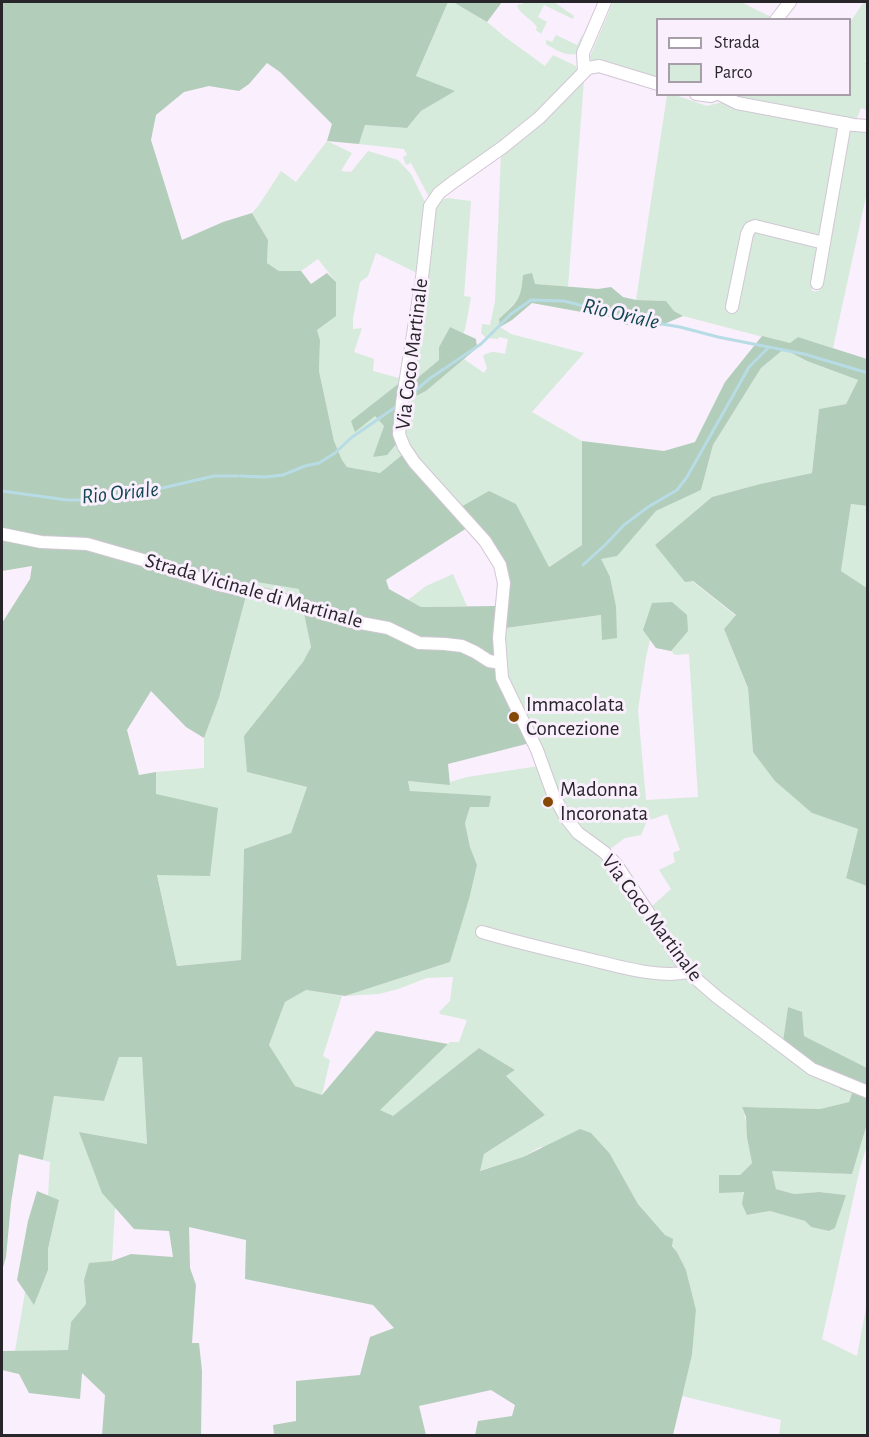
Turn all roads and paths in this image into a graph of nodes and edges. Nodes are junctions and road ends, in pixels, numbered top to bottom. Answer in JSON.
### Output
{"nodes":[{"id":1,"x":605,"y":2,"type":"edge"},
{"id":2,"x":790,"y":2,"type":"edge"},
{"id":3,"x":778,"y":18,"type":"edge"},
{"id":4,"x":584,"y":72,"type":"junction"},
{"id":5,"x":656,"y":84,"type":"edge"},
{"id":6,"x":722,"y":96,"type":"edge"},
{"id":7,"x":845,"y":123,"type":"junction"},
{"id":8,"x":867,"y":126,"type":"edge"},
{"id":9,"x":824,"y":243,"type":"junction"},
{"id":10,"x":817,"y":284,"type":"dead end"},
{"id":11,"x":732,"y":307,"type":"dead end"},
{"id":12,"x":2,"y":534,"type":"edge"},
{"id":13,"x":501,"y":663,"type":"junction"},
{"id":14,"x":482,"y":932,"type":"dead end"},
{"id":15,"x":688,"y":972,"type":"junction"},
{"id":16,"x":867,"y":1092,"type":"edge"}],
"edges":[{"from":1,"to":4,"type":"street"},
{"from":2,"to":3,"type":"street"},
{"from":4,"to":5,"type":"street"},
{"from":4,"to":13,"type":"street","name":"Via Coco Martinale"},
{"from":6,"to":7,"type":"street"},
{"from":7,"to":8,"type":"street"},
{"from":7,"to":9,"type":"street"},
{"from":9,"to":10,"type":"street"},
{"from":9,"to":11,"type":"street"},
{"from":12,"to":13,"type":"street","name":"Strada Vicinale di Martinale"},
{"from":13,"to":15,"type":"street","name":"Via Coco Martinale"},
{"from":14,"to":15,"type":"street"},
{"from":15,"to":16,"type":"street","name":"Via Coco Martinale"}]}
